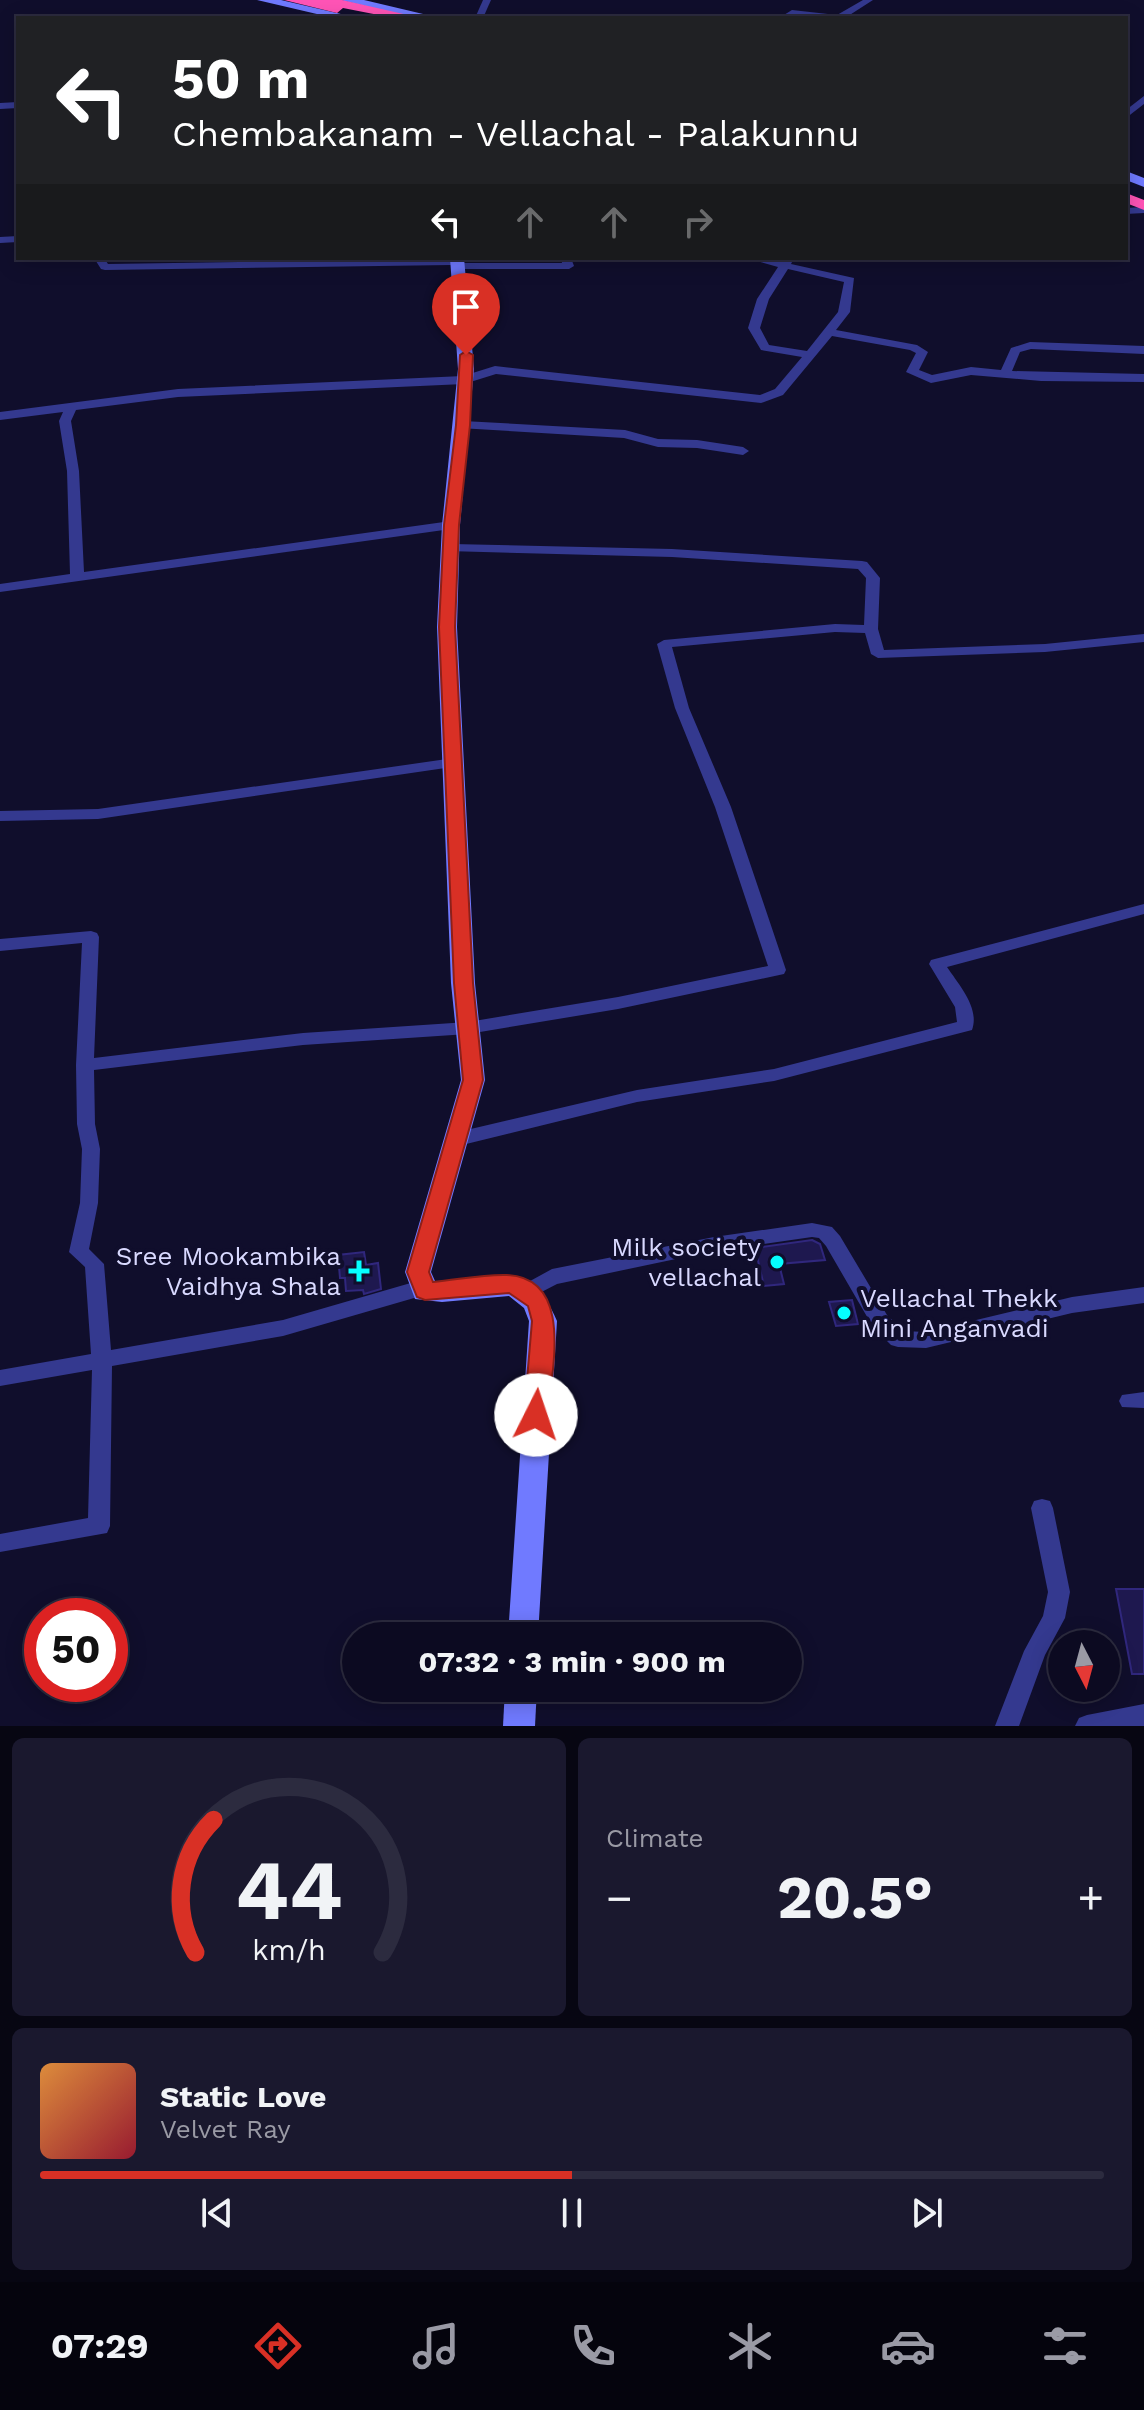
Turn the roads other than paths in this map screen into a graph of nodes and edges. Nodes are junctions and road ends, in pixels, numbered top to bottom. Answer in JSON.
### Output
{"nodes":[{"id":1,"x":263,"y":0,"type":"edge"},
{"id":2,"x":291,"y":0,"type":"edge"},
{"id":3,"x":322,"y":0,"type":"edge"},
{"id":4,"x":869,"y":0,"type":"edge"},
{"id":5,"x":354,"y":1,"type":"edge"},
{"id":6,"x":342,"y":16,"type":"edge"},
{"id":7,"x":369,"y":16,"type":"edge"},
{"id":8,"x":404,"y":16,"type":"edge"},
{"id":9,"x":425,"y":16,"type":"edge"},
{"id":10,"x":787,"y":16,"type":"edge"},
{"id":11,"x":820,"y":16,"type":"edge"},
{"id":12,"x":842,"y":16,"type":"edge"},
{"id":13,"x":1144,"y":99,"type":"edge"},
{"id":14,"x":1128,"y":113,"type":"edge"},
{"id":15,"x":100,"y":260,"type":"edge"},
{"id":16,"x":567,"y":260,"type":"edge"},
{"id":17,"x":456,"y":262,"type":"edge"},
{"id":18,"x":786,"y":262,"type":"edge"},
{"id":19,"x":829,"y":332,"type":"junction"},
{"id":20,"x":1144,"y":350,"type":"edge"},
{"id":21,"x":811,"y":355,"type":"junction"},
{"id":22,"x":1005,"y":374,"type":"junction"},
{"id":23,"x":1144,"y":378,"type":"edge"},
{"id":24,"x":464,"y":380,"type":"junction"},
{"id":25,"x":71,"y":406,"type":"junction"},
{"id":26,"x":0,"y":416,"type":"edge"},
{"id":27,"x":463,"y":425,"type":"junction"},
{"id":28,"x":743,"y":451,"type":"dead end"},
{"id":29,"x":451,"y":536,"type":"junction"},
{"id":30,"x":77,"y":577,"type":"junction"},
{"id":31,"x":0,"y":588,"type":"edge"},
{"id":32,"x":871,"y":629,"type":"junction"},
{"id":33,"x":1144,"y":638,"type":"edge"},
{"id":34,"x":454,"y":763,"type":"junction"},
{"id":35,"x":0,"y":816,"type":"edge"},
{"id":36,"x":1144,"y":909,"type":"edge"},
{"id":37,"x":0,"y":945,"type":"edge"},
{"id":38,"x":468,"y":1028,"type":"junction"},
{"id":39,"x":85,"y":1065,"type":"junction"},
{"id":40,"x":458,"y":1139,"type":"junction"},
{"id":41,"x":421,"y":1288,"type":"junction"},
{"id":42,"x":528,"y":1291,"type":"junction"},
{"id":43,"x":1144,"y":1295,"type":"edge"},
{"id":44,"x":102,"y":1359,"type":"junction"},
{"id":45,"x":0,"y":1378,"type":"edge"},
{"id":46,"x":1042,"y":1508,"type":"dead end"},
{"id":47,"x":0,"y":1543,"type":"edge"},
{"id":48,"x":524,"y":1622,"type":"edge"},
{"id":49,"x":520,"y":1702,"type":"edge"},
{"id":50,"x":1144,"y":1715,"type":"edge"},
{"id":51,"x":519,"y":1726,"type":"edge"},
{"id":52,"x":1007,"y":1726,"type":"edge"},
{"id":53,"x":1087,"y":1726,"type":"edge"}],
"edges":[{"from":1,"to":6,"type":"main road"},
{"from":2,"to":7,"type":"highway"},
{"from":3,"to":8,"type":"highway"},
{"from":4,"to":12,"type":"street"},
{"from":5,"to":9,"type":"main road"},
{"from":10,"to":11,"type":"street"},
{"from":13,"to":14,"type":"street"},
{"from":15,"to":17,"type":"street"},
{"from":16,"to":17,"type":"street"},
{"from":17,"to":24,"type":"main road"},
{"from":18,"to":19,"type":"street"},
{"from":18,"to":21,"type":"street"},
{"from":19,"to":21,"type":"street"},
{"from":19,"to":22,"type":"street"},
{"from":20,"to":22,"type":"street"},
{"from":21,"to":24,"type":"street"},
{"from":22,"to":23,"type":"street"},
{"from":24,"to":25,"type":"street"},
{"from":24,"to":27,"type":"main road"},
{"from":25,"to":26,"type":"street"},
{"from":25,"to":30,"type":"street"},
{"from":27,"to":28,"type":"street"},
{"from":27,"to":29,"type":"main road"},
{"from":29,"to":30,"type":"street"},
{"from":29,"to":32,"type":"street"},
{"from":29,"to":34,"type":"main road"},
{"from":30,"to":31,"type":"street"},
{"from":32,"to":33,"type":"street"},
{"from":32,"to":38,"type":"street"},
{"from":34,"to":35,"type":"street"},
{"from":34,"to":38,"type":"main road"},
{"from":36,"to":40,"type":"street"},
{"from":37,"to":39,"type":"street"},
{"from":38,"to":39,"type":"street"},
{"from":38,"to":40,"type":"main road"},
{"from":39,"to":44,"type":"street"},
{"from":40,"to":41,"type":"main road"},
{"from":41,"to":42,"type":"main road"},
{"from":41,"to":44,"type":"street"},
{"from":42,"to":43,"type":"street"},
{"from":42,"to":48,"type":"main road"},
{"from":44,"to":45,"type":"street"},
{"from":44,"to":47,"type":"street"},
{"from":46,"to":52,"type":"street"},
{"from":49,"to":51,"type":"main road"},
{"from":50,"to":53,"type":"street"}]}
